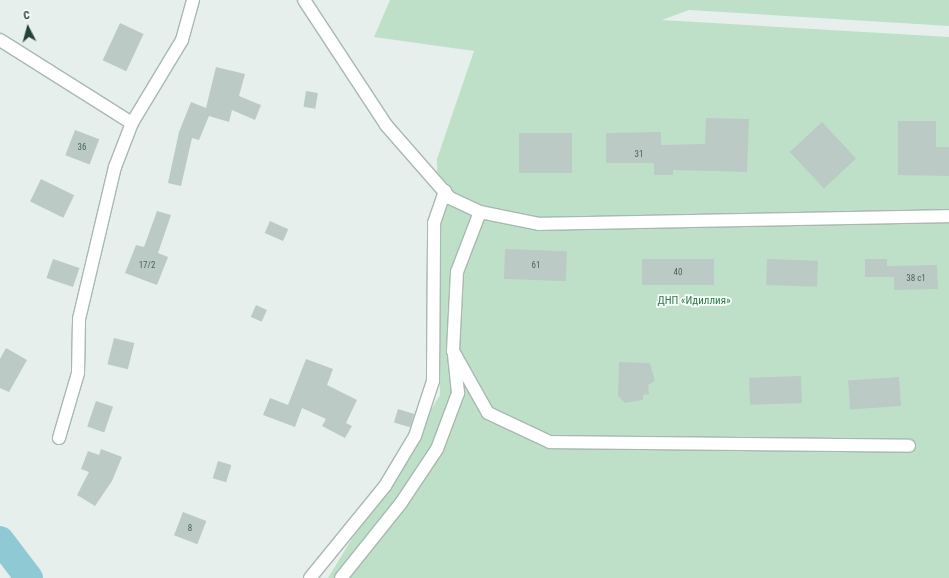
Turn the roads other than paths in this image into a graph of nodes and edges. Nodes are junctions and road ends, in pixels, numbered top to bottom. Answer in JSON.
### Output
{"nodes":[{"id":1,"x":193,"y":0,"type":"edge"},
{"id":2,"x":304,"y":0,"type":"edge"},
{"id":3,"x":0,"y":40,"type":"edge"},
{"id":4,"x":132,"y":123,"type":"junction"},
{"id":5,"x":445,"y":191,"type":"junction"},
{"id":6,"x":480,"y":212,"type":"junction"},
{"id":7,"x":949,"y":216,"type":"edge"},
{"id":8,"x":453,"y":351,"type":"junction"},
{"id":9,"x":59,"y":438,"type":"dead end"},
{"id":10,"x":909,"y":446,"type":"dead end"},
{"id":11,"x":310,"y":578,"type":"edge"},
{"id":12,"x":341,"y":578,"type":"edge"}],
"edges":[{"from":1,"to":4,"type":"street"},
{"from":2,"to":5,"type":"street"},
{"from":3,"to":4,"type":"street"},
{"from":4,"to":9,"type":"street"},
{"from":5,"to":6,"type":"street"},
{"from":5,"to":11,"type":"street"},
{"from":6,"to":7,"type":"street"},
{"from":6,"to":8,"type":"street"},
{"from":8,"to":10,"type":"street"},
{"from":8,"to":12,"type":"street"}]}
